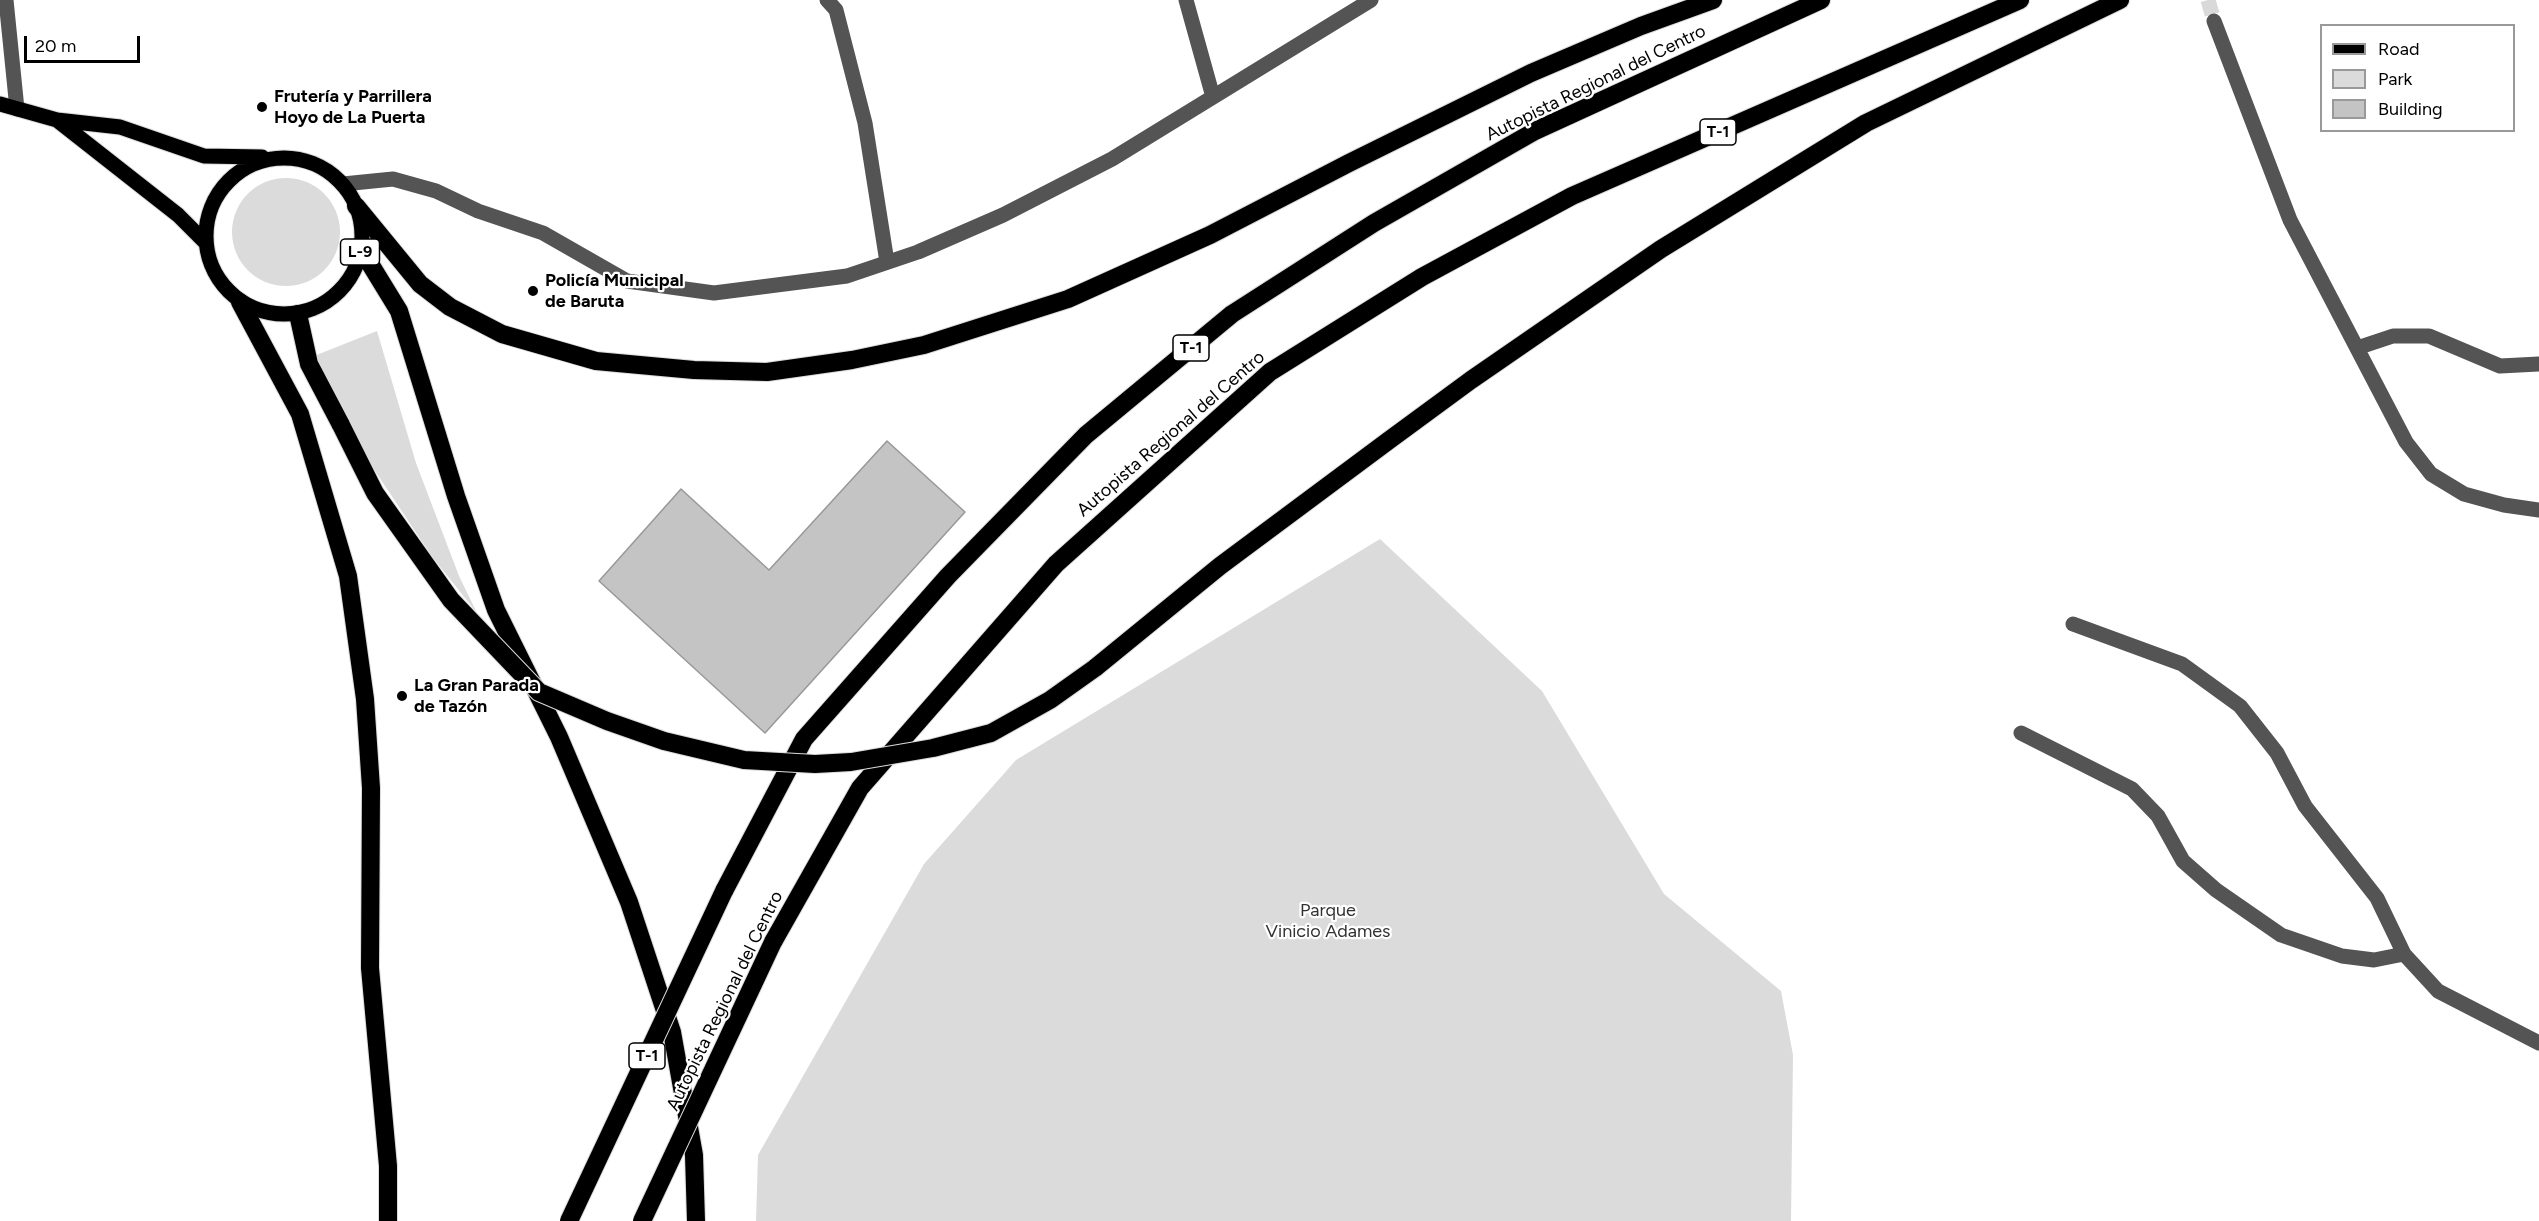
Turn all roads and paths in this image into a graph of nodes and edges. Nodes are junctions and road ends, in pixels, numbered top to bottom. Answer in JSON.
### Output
{"nodes":[{"id":1,"x":6,"y":0,"type":"edge"},
{"id":2,"x":827,"y":0,"type":"edge"},
{"id":3,"x":1186,"y":0,"type":"edge"},
{"id":4,"x":1371,"y":0,"type":"edge"},
{"id":5,"x":1713,"y":0,"type":"edge"},
{"id":6,"x":1821,"y":0,"type":"edge"},
{"id":7,"x":2020,"y":0,"type":"edge"},
{"id":8,"x":2120,"y":0,"type":"edge"},
{"id":9,"x":2214,"y":21,"type":"tunnel mouth"},
{"id":10,"x":1213,"y":97,"type":"junction"},
{"id":11,"x":0,"y":104,"type":"edge"},
{"id":12,"x":17,"y":109,"type":"junction"},
{"id":13,"x":57,"y":120,"type":"junction"},
{"id":14,"x":286,"y":157,"type":"junction"},
{"id":15,"x":343,"y":184,"type":"junction"},
{"id":16,"x":356,"y":206,"type":"junction"},
{"id":17,"x":206,"y":243,"type":"junction"},
{"id":18,"x":361,"y":249,"type":"junction"},
{"id":19,"x":887,"y":262,"type":"junction"},
{"id":20,"x":240,"y":302,"type":"junction"},
{"id":21,"x":298,"y":314,"type":"junction"},
{"id":22,"x":2357,"y":348,"type":"junction"},
{"id":23,"x":2539,"y":364,"type":"edge"},
{"id":24,"x":2539,"y":510,"type":"edge"},
{"id":25,"x":2073,"y":624,"type":"dead end"},
{"id":26,"x":2021,"y":733,"type":"dead end"},
{"id":27,"x":2404,"y":954,"type":"junction"},
{"id":28,"x":2539,"y":1043,"type":"edge"},
{"id":29,"x":388,"y":1221,"type":"edge"},
{"id":30,"x":569,"y":1221,"type":"edge"},
{"id":31,"x":642,"y":1221,"type":"edge"},
{"id":32,"x":696,"y":1221,"type":"edge"}],
"edges":[{"from":1,"to":12,"type":"street"},
{"from":2,"to":19,"type":"street"},
{"from":3,"to":10,"type":"street"},
{"from":4,"to":10,"type":"street"},
{"from":5,"to":16,"type":"highway"},
{"from":6,"to":30,"type":"highway","name":"Autopista Regional del Centro","number":"T-1","bridge":true},
{"from":7,"to":31,"type":"highway","name":"Autopista Regional del Centro","number":"T-1","bridge":true},
{"from":8,"to":21,"type":"highway","bridge":true},
{"from":9,"to":22,"type":"street"},
{"from":10,"to":19,"type":"street"},
{"from":11,"to":12,"type":"main road","number":"L-9"},
{"from":12,"to":13,"type":"main road","number":"L-9"},
{"from":13,"to":14,"type":"main road","number":"L-9"},
{"from":13,"to":17,"type":"main road","number":"L-9"},
{"from":14,"to":15,"type":"main road","number":"L-9"},
{"from":14,"to":17,"type":"main road","number":"L-9"},
{"from":15,"to":16,"type":"main road","number":"L-9"},
{"from":15,"to":19,"type":"street"},
{"from":16,"to":18,"type":"main road","number":"L-9"},
{"from":17,"to":20,"type":"main road","number":"L-9"},
{"from":18,"to":21,"type":"main road","number":"L-9"},
{"from":18,"to":32,"type":"highway"},
{"from":20,"to":21,"type":"main road","number":"L-9"},
{"from":20,"to":29,"type":"highway"},
{"from":22,"to":23,"type":"street"},
{"from":22,"to":24,"type":"street"},
{"from":25,"to":27,"type":"street"},
{"from":26,"to":27,"type":"street"},
{"from":27,"to":28,"type":"street"}]}
